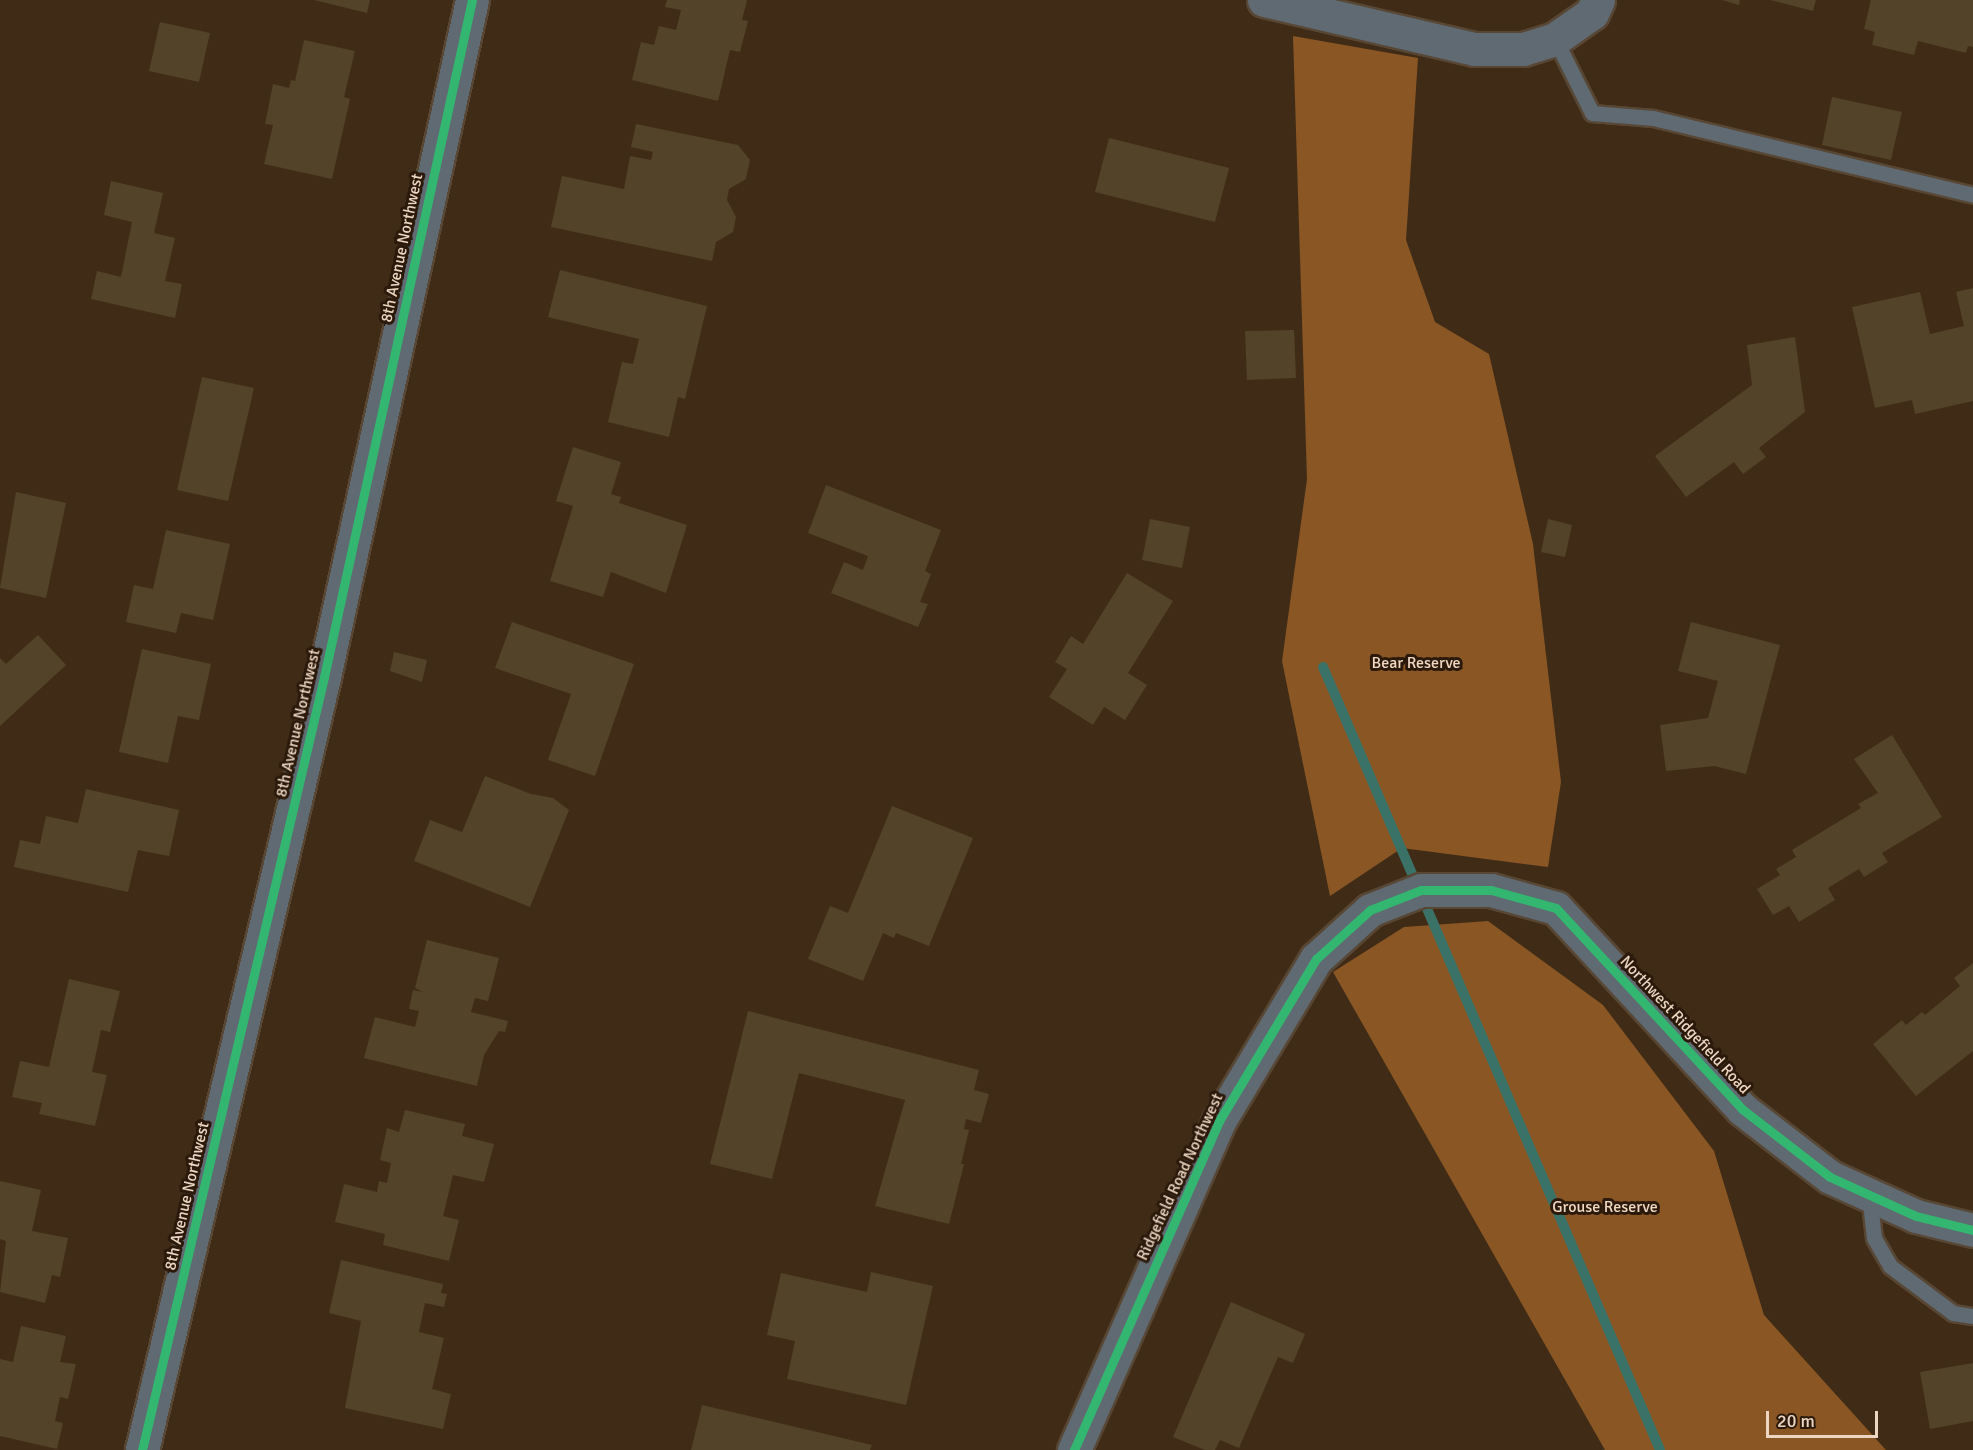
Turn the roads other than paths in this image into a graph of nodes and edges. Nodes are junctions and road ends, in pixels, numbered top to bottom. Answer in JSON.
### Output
{"nodes":[{"id":1,"x":472,"y":0,"type":"edge"},
{"id":2,"x":1264,"y":0,"type":"edge"},
{"id":3,"x":1598,"y":0,"type":"edge"},
{"id":4,"x":1556,"y":39,"type":"junction"},
{"id":5,"x":1973,"y":195,"type":"edge"},
{"id":6,"x":1370,"y":910,"type":"joint"},
{"id":7,"x":1869,"y":1194,"type":"junction"},
{"id":8,"x":1973,"y":1230,"type":"edge"},
{"id":9,"x":1973,"y":1316,"type":"edge"},
{"id":10,"x":142,"y":1450,"type":"edge"},
{"id":11,"x":1074,"y":1450,"type":"edge"}],
"edges":[{"from":1,"to":10,"type":"street","name":"8th Avenue Northwest"},
{"from":2,"to":4,"type":"street"},
{"from":3,"to":4,"type":"street"},
{"from":4,"to":5,"type":"lane"},
{"from":6,"to":7,"type":"street","name":"Northwest Ridgefield Road"},
{"from":6,"to":11,"type":"street","name":"Ridgefield Road Northwest"},
{"from":7,"to":8,"type":"street","name":"Northwest Ridgefield Road"},
{"from":7,"to":9,"type":"lane"}]}
